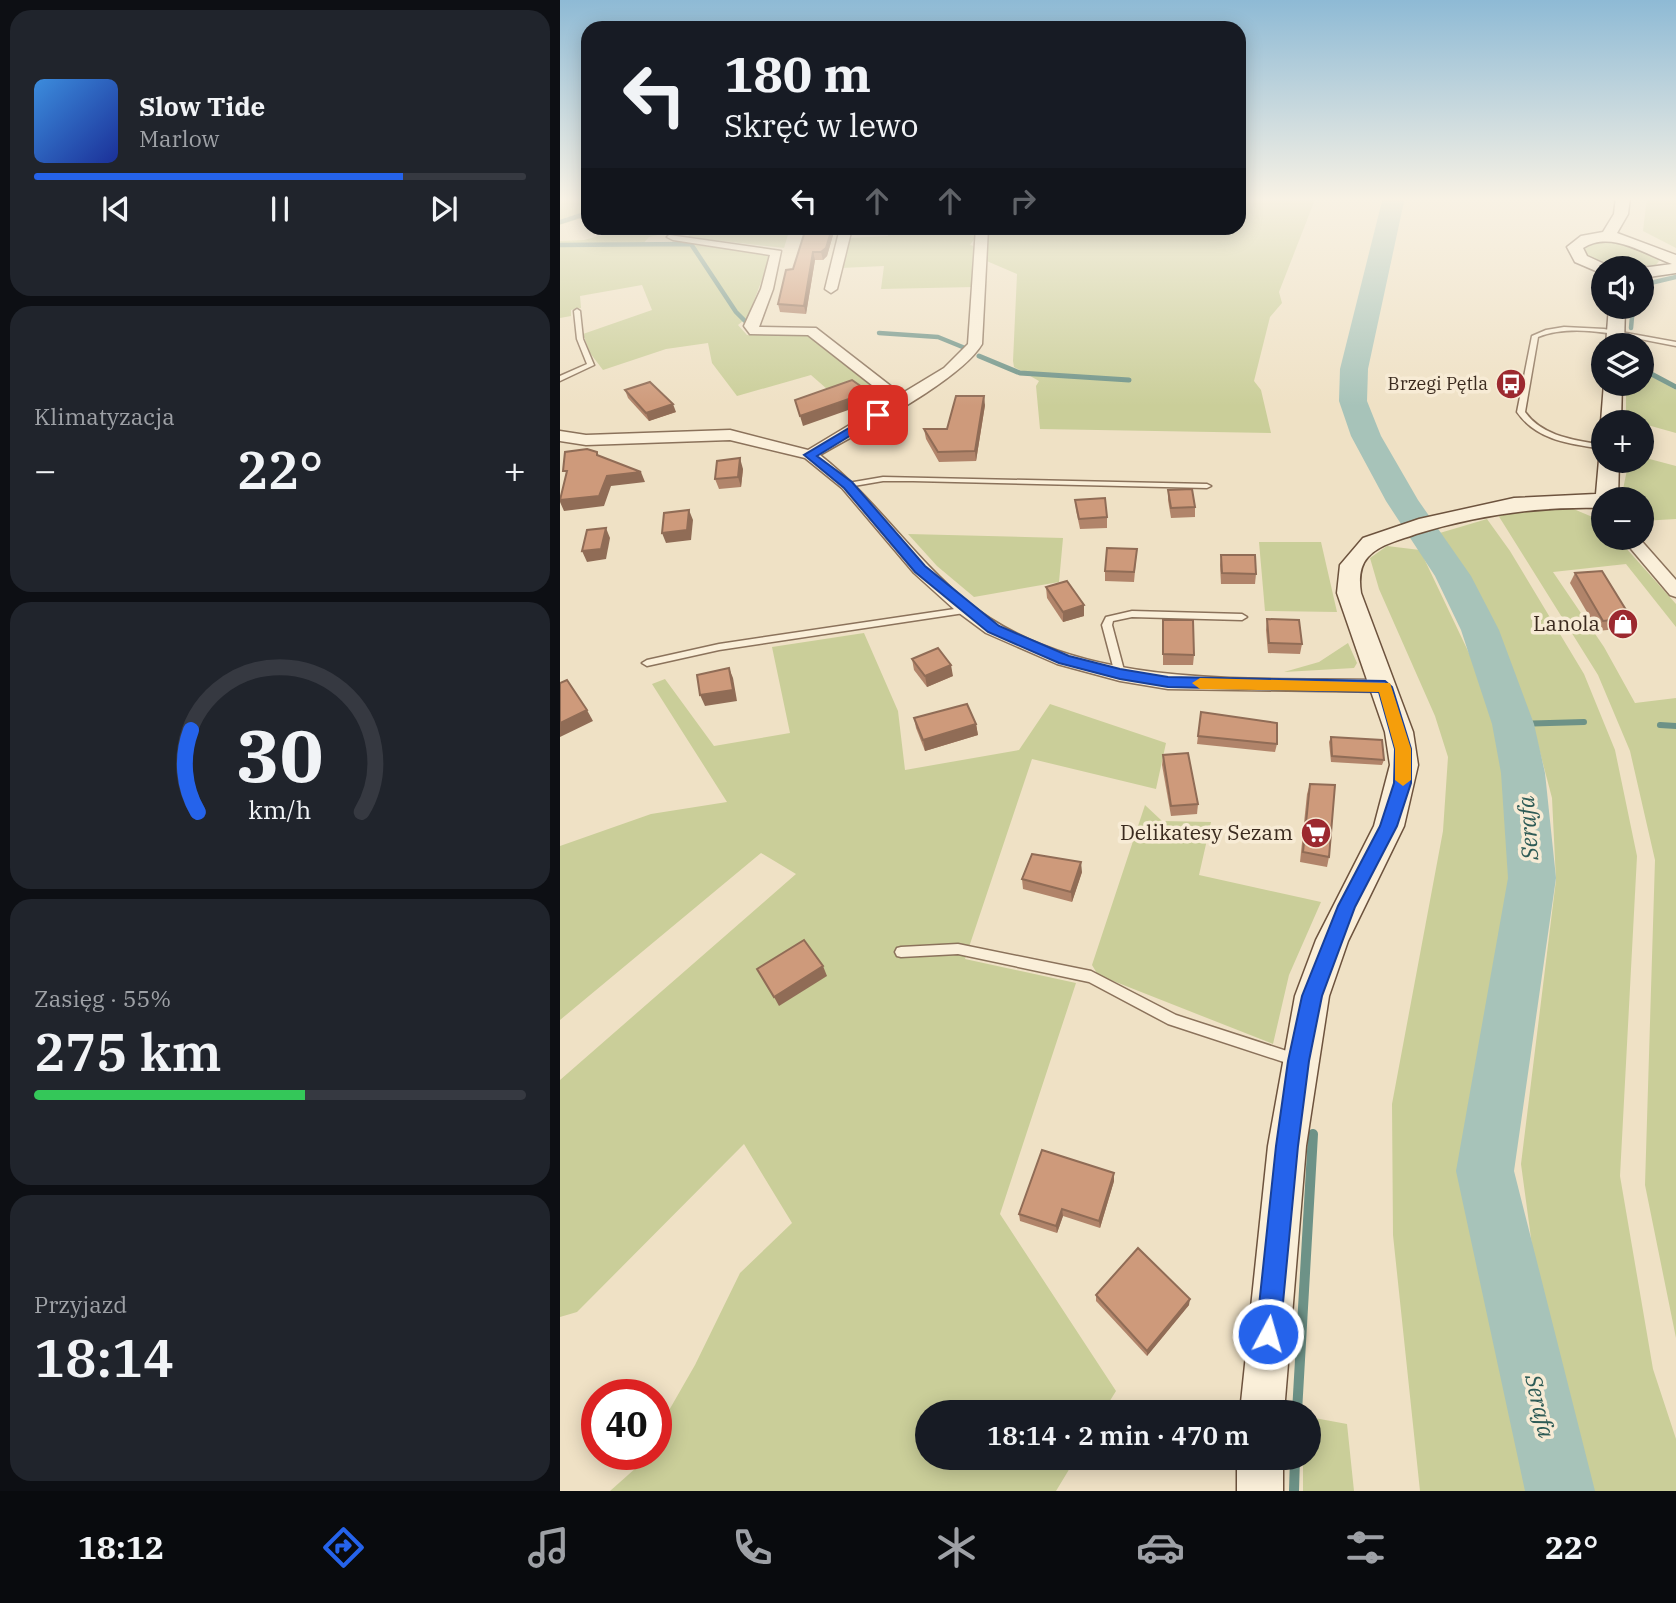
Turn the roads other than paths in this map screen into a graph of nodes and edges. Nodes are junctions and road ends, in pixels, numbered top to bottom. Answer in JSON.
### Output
{"nodes":[{"id":1,"x":773,"y":267,"type":"edge"},
{"id":2,"x":837,"y":267,"type":"edge"},
{"id":3,"x":980,"y":267,"type":"edge"},
{"id":4,"x":831,"y":289,"type":"dead end"},
{"id":5,"x":577,"y":311,"type":"dead end"},
{"id":6,"x":1591,"y":334,"type":"edge"},
{"id":7,"x":1654,"y":343,"type":"edge"},
{"id":8,"x":1676,"y":344,"type":"edge"},
{"id":9,"x":560,"y":379,"type":"edge"},
{"id":10,"x":902,"y":401,"type":"junction"},
{"id":11,"x":560,"y":436,"type":"edge"},
{"id":12,"x":586,"y":440,"type":"junction"},
{"id":13,"x":560,"y":442,"type":"edge"},
{"id":14,"x":1591,"y":444,"type":"edge"},
{"id":15,"x":810,"y":455,"type":"junction"},
{"id":16,"x":848,"y":485,"type":"junction"},
{"id":17,"x":1208,"y":486,"type":"dead end"},
{"id":18,"x":1591,"y":500,"type":"edge"},
{"id":19,"x":1640,"y":550,"type":"edge"},
{"id":20,"x":1676,"y":591,"type":"edge"},
{"id":21,"x":968,"y":610,"type":"junction"},
{"id":22,"x":1242,"y":617,"type":"dead end"},
{"id":23,"x":648,"y":663,"type":"dead end"},
{"id":24,"x":1120,"y":674,"type":"junction"},
{"id":25,"x":1385,"y":687,"type":"junction"},
{"id":26,"x":901,"y":952,"type":"dead end"},
{"id":27,"x":1298,"y":1061,"type":"junction"},
{"id":28,"x":1263,"y":1400,"type":"edge"},
{"id":29,"x":1260,"y":1470,"type":"edge"},
{"id":30,"x":1260,"y":1491,"type":"edge"}],
"edges":[{"from":1,"to":10,"type":"street"},
{"from":2,"to":4,"type":"street"},
{"from":3,"to":10,"type":"street"},
{"from":5,"to":9,"type":"lane"},
{"from":6,"to":14,"type":"lane"},
{"from":7,"to":8,"type":"lane"},
{"from":10,"to":15,"type":"street"},
{"from":11,"to":12,"type":"street"},
{"from":12,"to":13,"type":"street"},
{"from":12,"to":15,"type":"street"},
{"from":15,"to":16,"type":"street"},
{"from":16,"to":17,"type":"lane"},
{"from":16,"to":21,"type":"street"},
{"from":18,"to":25,"type":"street"},
{"from":19,"to":20,"type":"street"},
{"from":21,"to":23,"type":"lane"},
{"from":21,"to":24,"type":"street"},
{"from":22,"to":24,"type":"lane"},
{"from":24,"to":25,"type":"street"},
{"from":25,"to":27,"type":"street"},
{"from":26,"to":27,"type":"lane"},
{"from":27,"to":28,"type":"street"},
{"from":29,"to":30,"type":"street"}]}
